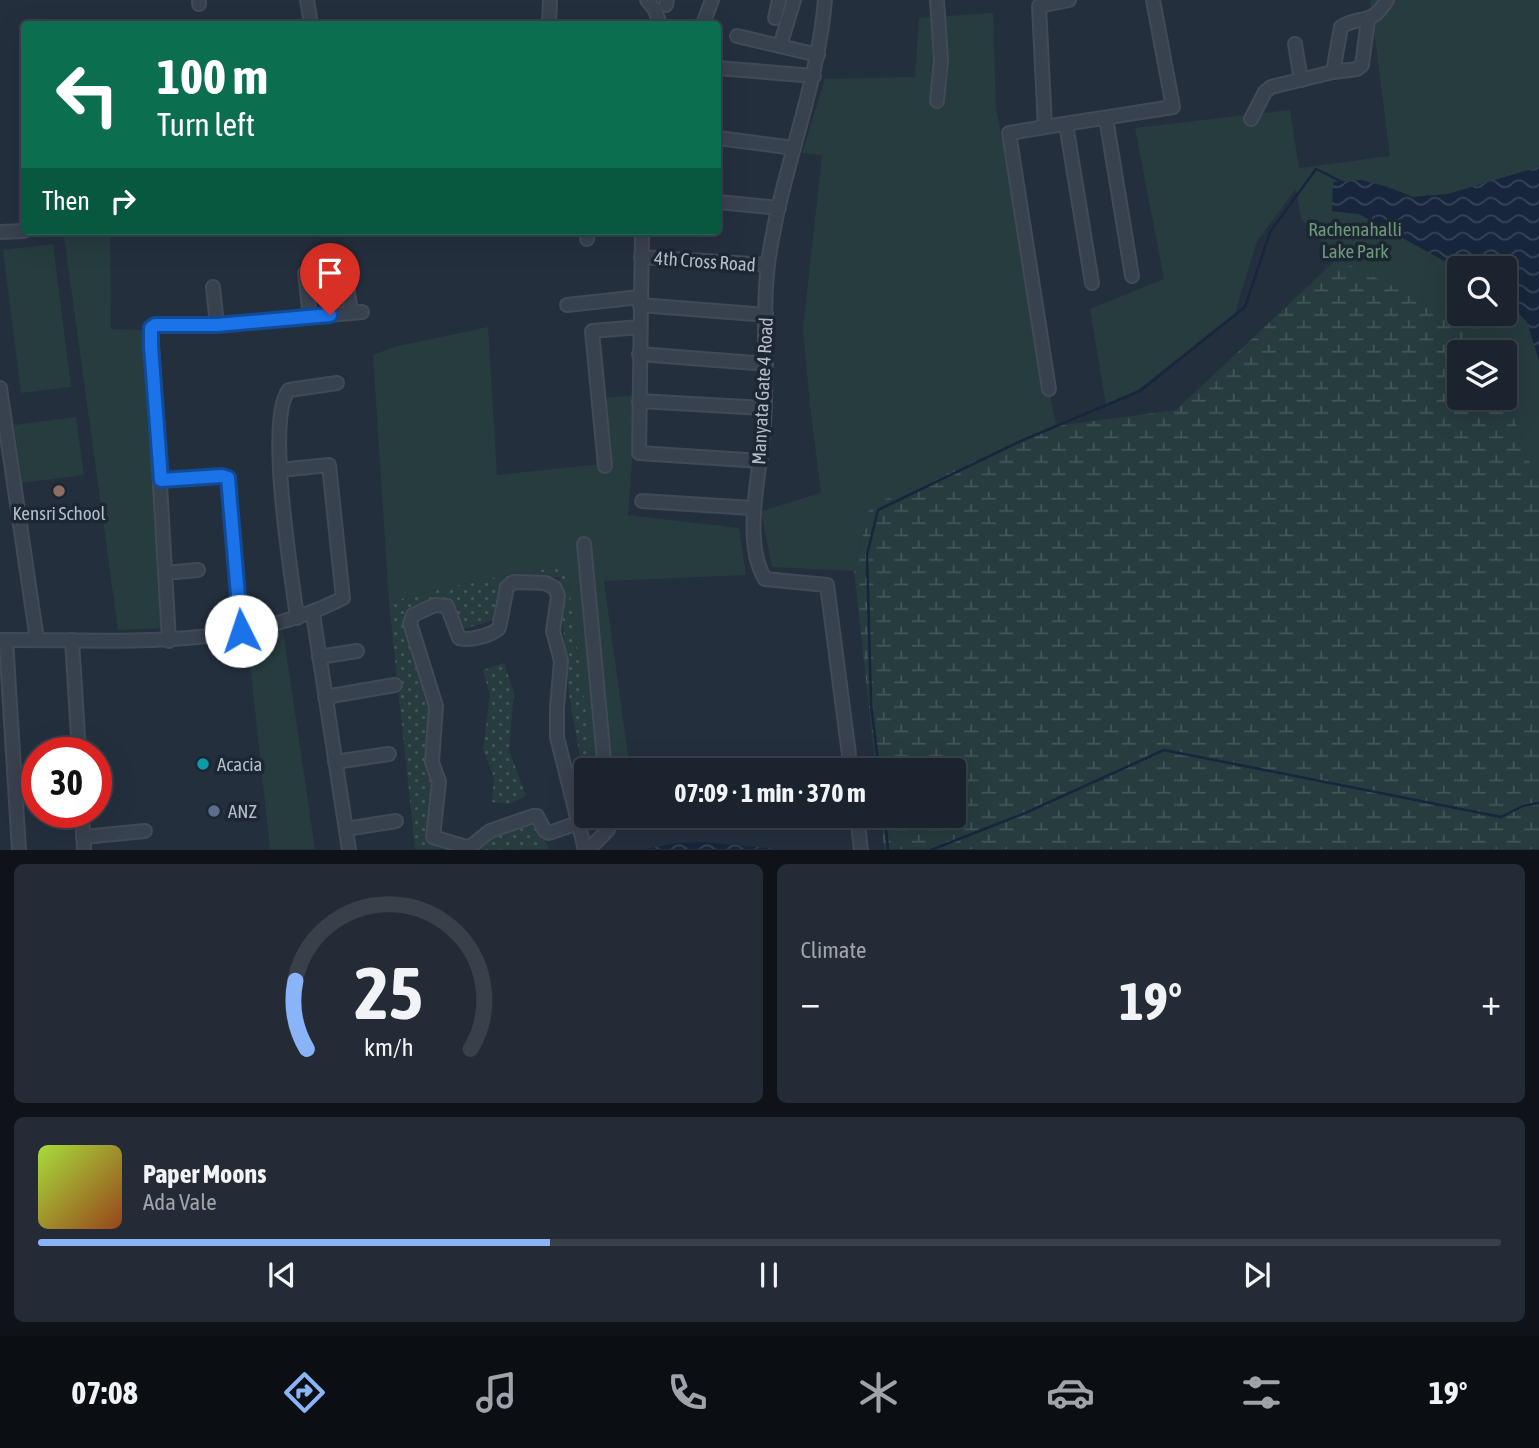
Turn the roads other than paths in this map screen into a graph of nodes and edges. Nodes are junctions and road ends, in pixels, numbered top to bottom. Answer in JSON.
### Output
{"nodes":[{"id":1,"x":307,"y":0,"type":"edge"},
{"id":2,"x":550,"y":0,"type":"edge"},
{"id":3,"x":647,"y":0,"type":"edge"},
{"id":4,"x":712,"y":0,"type":"edge"},
{"id":5,"x":779,"y":0,"type":"edge"},
{"id":6,"x":794,"y":0,"type":"edge"},
{"id":7,"x":824,"y":0,"type":"edge"},
{"id":8,"x":937,"y":0,"type":"edge"},
{"id":9,"x":1153,"y":0,"type":"edge"},
{"id":10,"x":1387,"y":0,"type":"edge"},
{"id":11,"x":1060,"y":1,"type":"edge"},
{"id":12,"x":1037,"y":3,"type":"edge"},
{"id":13,"x":775,"y":18,"type":"dead end"},
{"id":14,"x":1367,"y":20,"type":"junction"},
{"id":15,"x":310,"y":21,"type":"edge"},
{"id":16,"x":549,"y":21,"type":"edge"},
{"id":17,"x":659,"y":21,"type":"edge"},
{"id":18,"x":704,"y":21,"type":"edge"},
{"id":19,"x":737,"y":36,"type":"dead end"},
{"id":20,"x":1295,"y":44,"type":"dead end"},
{"id":21,"x":780,"y":46,"type":"junction"},
{"id":22,"x":818,"y":55,"type":"junction"},
{"id":23,"x":721,"y":68,"type":"edge"},
{"id":24,"x":1333,"y":72,"type":"junction"},
{"id":25,"x":814,"y":76,"type":"junction"},
{"id":26,"x":1301,"y":80,"type":"junction"},
{"id":27,"x":937,"y":100,"type":"dead end"},
{"id":28,"x":1106,"y":118,"type":"junction"},
{"id":29,"x":1251,"y":119,"type":"dead end"},
{"id":30,"x":1066,"y":124,"type":"junction"},
{"id":31,"x":1045,"y":127,"type":"junction"},
{"id":32,"x":721,"y":138,"type":"edge"},
{"id":33,"x":794,"y":148,"type":"junction"},
{"id":34,"x":721,"y":202,"type":"edge"},
{"id":35,"x":779,"y":208,"type":"junction"},
{"id":36,"x":21,"y":231,"type":"edge"},
{"id":37,"x":0,"y":232,"type":"edge"},
{"id":38,"x":642,"y":235,"type":"edge"},
{"id":39,"x":641,"y":257,"type":"junction"},
{"id":40,"x":768,"y":265,"type":"junction"},
{"id":41,"x":345,"y":270,"type":"dead end"},
{"id":42,"x":305,"y":274,"type":"dead end"},
{"id":43,"x":1132,"y":276,"type":"dead end"},
{"id":44,"x":1092,"y":283,"type":"dead end"},
{"id":45,"x":213,"y":287,"type":"dead end"},
{"id":46,"x":640,"y":301,"type":"junction"},
{"id":47,"x":567,"y":305,"type":"dead end"},
{"id":48,"x":766,"y":315,"type":"junction"},
{"id":49,"x":310,"y":317,"type":"junction"},
{"id":50,"x":217,"y":325,"type":"junction"},
{"id":51,"x":640,"y":327,"type":"junction"},
{"id":52,"x":639,"y":354,"type":"junction"},
{"id":53,"x":766,"y":364,"type":"junction"},
{"id":54,"x":337,"y":383,"type":"dead end"},
{"id":55,"x":0,"y":388,"type":"edge"},
{"id":56,"x":1049,"y":388,"type":"dead end"},
{"id":57,"x":639,"y":401,"type":"junction"},
{"id":58,"x":765,"y":408,"type":"junction"},
{"id":59,"x":5,"y":458,"type":"edge"},
{"id":60,"x":761,"y":461,"type":"junction"},
{"id":61,"x":605,"y":466,"type":"dead end"},
{"id":62,"x":281,"y":470,"type":"junction"},
{"id":63,"x":161,"y":480,"type":"junction"},
{"id":64,"x":642,"y":502,"type":"dead end"},
{"id":65,"x":752,"y":508,"type":"junction"},
{"id":66,"x":584,"y":544,"type":"dead end"},
{"id":67,"x":198,"y":570,"type":"dead end"},
{"id":68,"x":165,"y":573,"type":"junction"},
{"id":69,"x":313,"y":614,"type":"junction"},
{"id":70,"x":297,"y":618,"type":"junction"},
{"id":71,"x":241,"y":634,"type":"junction"},
{"id":72,"x":3,"y":640,"type":"edge"},
{"id":73,"x":37,"y":640,"type":"junction"},
{"id":74,"x":72,"y":640,"type":"junction"},
{"id":75,"x":169,"y":640,"type":"junction"},
{"id":76,"x":357,"y":651,"type":"dead end"},
{"id":77,"x":319,"y":657,"type":"junction"},
{"id":78,"x":395,"y":685,"type":"dead end"},
{"id":79,"x":325,"y":697,"type":"junction"},
{"id":80,"x":78,"y":737,"type":"edge"},
{"id":81,"x":389,"y":754,"type":"dead end"},
{"id":82,"x":604,"y":758,"type":"edge"},
{"id":83,"x":849,"y":758,"type":"edge"},
{"id":84,"x":335,"y":762,"type":"junction"},
{"id":85,"x":396,"y":821,"type":"dead end"},
{"id":86,"x":578,"y":823,"type":"joint"},
{"id":87,"x":580,"y":828,"type":"edge"},
{"id":88,"x":608,"y":828,"type":"edge"},
{"id":89,"x":858,"y":828,"type":"edge"},
{"id":90,"x":346,"y":829,"type":"junction"},
{"id":91,"x":145,"y":831,"type":"dead end"},
{"id":92,"x":84,"y":843,"type":"edge"},
{"id":93,"x":19,"y":849,"type":"edge"},
{"id":94,"x":349,"y":849,"type":"edge"},
{"id":95,"x":586,"y":849,"type":"edge"},
{"id":96,"x":861,"y":849,"type":"edge"}],
"edges":[{"from":1,"to":15,"type":"street"},
{"from":2,"to":16,"type":"street"},
{"from":3,"to":17,"type":"street"},
{"from":4,"to":18,"type":"street"},
{"from":5,"to":13,"type":"street"},
{"from":6,"to":21,"type":"street"},
{"from":7,"to":22,"type":"street","name":"Manyata Gate 4 Road"},
{"from":8,"to":27,"type":"street"},
{"from":9,"to":28,"type":"street"},
{"from":10,"to":14,"type":"street"},
{"from":11,"to":12,"type":"street"},
{"from":12,"to":31,"type":"street"},
{"from":14,"to":24,"type":"street"},
{"from":14,"to":24,"type":"street"},
{"from":19,"to":21,"type":"street"},
{"from":20,"to":26,"type":"street"},
{"from":21,"to":22,"type":"street"},
{"from":22,"to":25,"type":"street","name":"Manyata Gate 4 Road"},
{"from":23,"to":25,"type":"street"},
{"from":24,"to":26,"type":"street"},
{"from":25,"to":33,"type":"street","name":"Manyata Gate 4 Road"},
{"from":26,"to":29,"type":"street"},
{"from":28,"to":30,"type":"street"},
{"from":28,"to":43,"type":"street"},
{"from":30,"to":31,"type":"street"},
{"from":30,"to":44,"type":"street"},
{"from":31,"to":56,"type":"street"},
{"from":32,"to":33,"type":"street"},
{"from":33,"to":35,"type":"street","name":"Manyata Gate 4 Road"},
{"from":34,"to":35,"type":"street"},
{"from":35,"to":40,"type":"street","name":"Manyata Gate 4 Road"},
{"from":36,"to":37,"type":"street"},
{"from":38,"to":39,"type":"street"},
{"from":39,"to":40,"type":"street","name":"4th Cross Road"},
{"from":39,"to":46,"type":"street"},
{"from":40,"to":48,"type":"street","name":"Manyata Gate 4 Road"},
{"from":41,"to":49,"type":"street"},
{"from":42,"to":49,"type":"street"},
{"from":45,"to":50,"type":"street"},
{"from":46,"to":47,"type":"street"},
{"from":46,"to":48,"type":"street"},
{"from":46,"to":51,"type":"street"},
{"from":48,"to":53,"type":"street","name":"Manyata Gate 4 Road"},
{"from":49,"to":50,"type":"street"},
{"from":50,"to":63,"type":"street"},
{"from":51,"to":52,"type":"street"},
{"from":51,"to":61,"type":"street"},
{"from":52,"to":53,"type":"street"},
{"from":52,"to":57,"type":"street"},
{"from":53,"to":58,"type":"street","name":"Manyata Gate 4 Road"},
{"from":54,"to":62,"type":"street"},
{"from":55,"to":59,"type":"street"},
{"from":57,"to":58,"type":"street"},
{"from":57,"to":60,"type":"street"},
{"from":58,"to":60,"type":"street","name":"Manyata Gate 4 Road"},
{"from":59,"to":73,"type":"street"},
{"from":60,"to":65,"type":"street","name":"Manyata Gate 4 Road"},
{"from":62,"to":69,"type":"street"},
{"from":62,"to":70,"type":"street"},
{"from":63,"to":68,"type":"street"},
{"from":63,"to":71,"type":"street"},
{"from":64,"to":65,"type":"street"},
{"from":65,"to":83,"type":"street","name":"Manyata Gate 4 Road"},
{"from":66,"to":82,"type":"street"},
{"from":67,"to":68,"type":"street"},
{"from":68,"to":75,"type":"street"},
{"from":69,"to":70,"type":"street"},
{"from":69,"to":77,"type":"street"},
{"from":70,"to":71,"type":"street"},
{"from":71,"to":75,"type":"street"},
{"from":72,"to":73,"type":"street"},
{"from":72,"to":93,"type":"street"},
{"from":73,"to":74,"type":"street"},
{"from":74,"to":75,"type":"street"},
{"from":74,"to":80,"type":"street"},
{"from":76,"to":77,"type":"street"},
{"from":77,"to":79,"type":"street"},
{"from":78,"to":79,"type":"street"},
{"from":79,"to":84,"type":"street"},
{"from":81,"to":84,"type":"street"},
{"from":84,"to":90,"type":"street"},
{"from":85,"to":90,"type":"street"},
{"from":86,"to":86,"type":"street"},
{"from":87,"to":95,"type":"street"},
{"from":88,"to":95,"type":"street"},
{"from":89,"to":96,"type":"street"},
{"from":90,"to":94,"type":"street"},
{"from":91,"to":92,"type":"street"}]}
